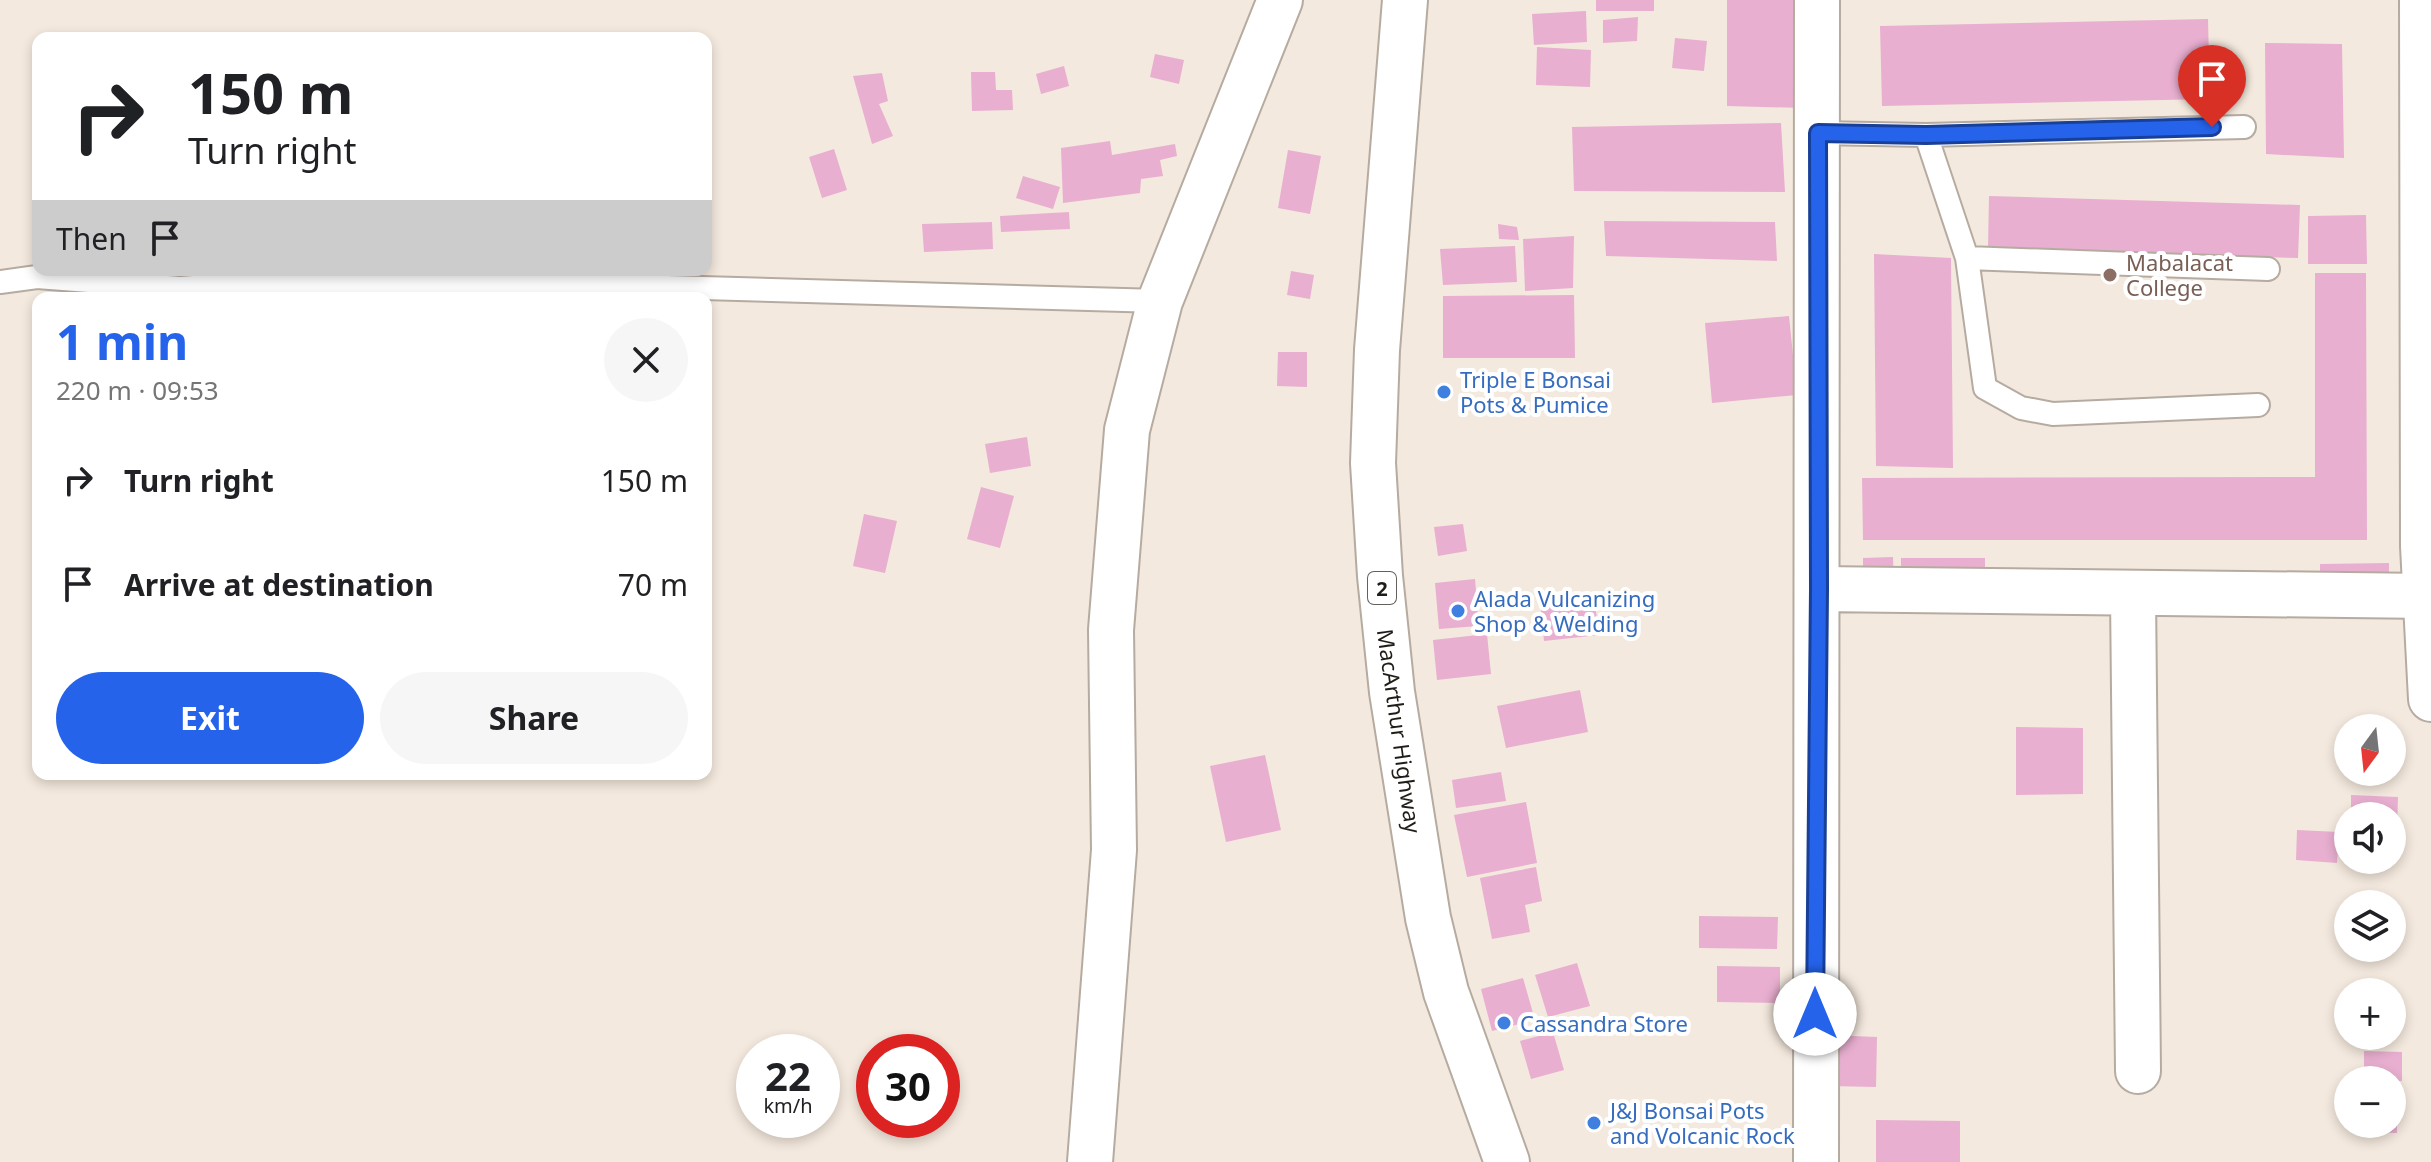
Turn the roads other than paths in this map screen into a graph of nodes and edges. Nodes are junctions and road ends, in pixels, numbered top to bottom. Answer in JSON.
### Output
{"nodes":[{"id":1,"x":1280,"y":0,"type":"edge"},
{"id":2,"x":1405,"y":0,"type":"edge"},
{"id":3,"x":1817,"y":0,"type":"edge"},
{"id":4,"x":2422,"y":0,"type":"edge"},
{"id":5,"x":2244,"y":127,"type":"dead end"},
{"id":6,"x":1818,"y":133,"type":"junction"},
{"id":7,"x":1926,"y":135,"type":"junction"},
{"id":8,"x":1967,"y":258,"type":"junction"},
{"id":9,"x":2268,"y":269,"type":"dead end"},
{"id":10,"x":0,"y":282,"type":"edge"},
{"id":11,"x":1160,"y":301,"type":"junction"},
{"id":12,"x":2258,"y":405,"type":"dead end"},
{"id":13,"x":1819,"y":589,"type":"junction"},
{"id":14,"x":2133,"y":595,"type":"junction"},
{"id":15,"x":2428,"y":596,"type":"junction"},
{"id":16,"x":2431,"y":699,"type":"edge"},
{"id":17,"x":2138,"y":1071,"type":"dead end"},
{"id":18,"x":1090,"y":1162,"type":"edge"},
{"id":19,"x":1507,"y":1162,"type":"edge"},
{"id":20,"x":1816,"y":1162,"type":"edge"}],
"edges":[{"from":1,"to":11,"type":"main road"},
{"from":2,"to":19,"type":"main road","name":"MacArthur Highway","number":"2"},
{"from":3,"to":6,"type":"main road"},
{"from":4,"to":15,"type":"main road"},
{"from":5,"to":7,"type":"lane"},
{"from":6,"to":7,"type":"lane"},
{"from":6,"to":13,"type":"main road"},
{"from":7,"to":8,"type":"lane"},
{"from":8,"to":9,"type":"lane"},
{"from":8,"to":12,"type":"lane"},
{"from":10,"to":11,"type":"lane"},
{"from":11,"to":18,"type":"main road"},
{"from":13,"to":14,"type":"main road"},
{"from":13,"to":20,"type":"main road"},
{"from":14,"to":15,"type":"main road"},
{"from":14,"to":17,"type":"main road"},
{"from":15,"to":16,"type":"main road"}]}
